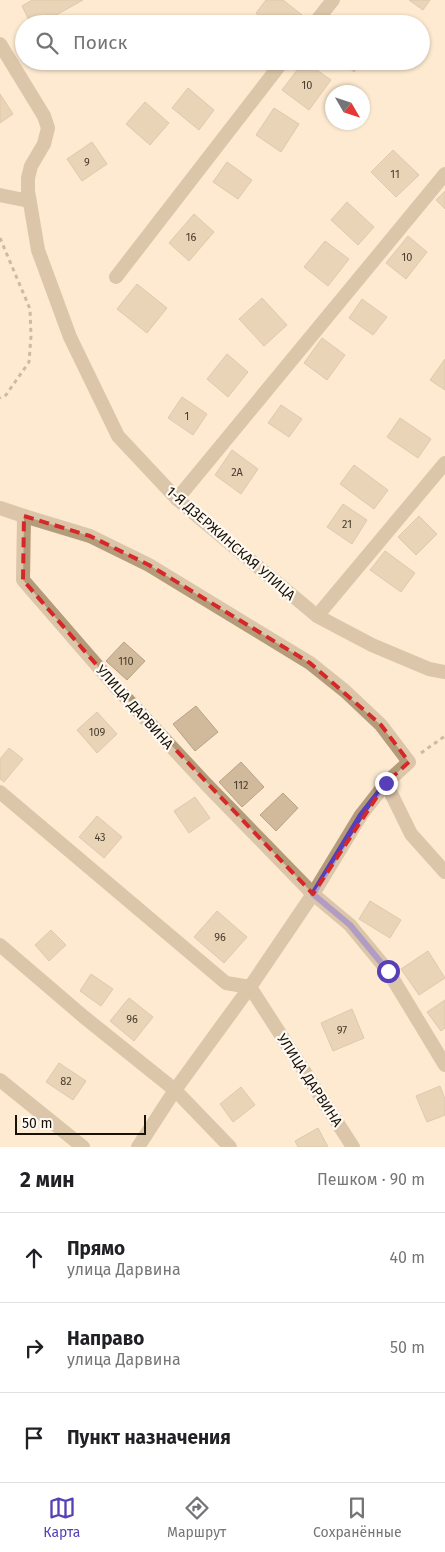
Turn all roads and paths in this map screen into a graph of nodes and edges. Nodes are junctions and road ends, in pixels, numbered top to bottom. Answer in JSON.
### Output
{"nodes":[{"id":1,"x":333,"y":0,"type":"edge"},
{"id":2,"x":321,"y":15,"type":"edge"},
{"id":3,"x":0,"y":44,"type":"edge"},
{"id":4,"x":15,"y":69,"type":"edge"},
{"id":5,"x":16,"y":70,"type":"edge"},
{"id":6,"x":276,"y":70,"type":"edge"},
{"id":7,"x":445,"y":174,"type":"edge"},
{"id":8,"x":0,"y":195,"type":"edge"},
{"id":9,"x":30,"y":201,"type":"junction"},
{"id":10,"x":0,"y":238,"type":"edge"},
{"id":11,"x":116,"y":277,"type":"dead end"},
{"id":12,"x":0,"y":398,"type":"edge"},
{"id":13,"x":445,"y":463,"type":"edge"},
{"id":14,"x":177,"y":499,"type":"junction"},
{"id":15,"x":0,"y":508,"type":"edge"},
{"id":16,"x":24,"y":516,"type":"junction"},
{"id":17,"x":317,"y":616,"type":"junction"},
{"id":18,"x":445,"y":672,"type":"edge"},
{"id":19,"x":445,"y":736,"type":"edge"},
{"id":20,"x":409,"y":762,"type":"junction"},
{"id":21,"x":386,"y":783,"type":"junction"},
{"id":22,"x":0,"y":792,"type":"edge"},
{"id":23,"x":445,"y":872,"type":"edge"},
{"id":24,"x":313,"y":894,"type":"junction"},
{"id":25,"x":0,"y":945,"type":"edge"},
{"id":26,"x":250,"y":987,"type":"junction"},
{"id":27,"x":445,"y":1065,"type":"edge"},
{"id":28,"x":0,"y":1080,"type":"edge"},
{"id":29,"x":175,"y":1090,"type":"junction"},
{"id":30,"x":83,"y":1147,"type":"edge"},
{"id":31,"x":138,"y":1147,"type":"edge"},
{"id":32,"x":230,"y":1147,"type":"edge"},
{"id":33,"x":353,"y":1147,"type":"edge"}],
"edges":[{"from":1,"to":2,"type":"street"},
{"from":3,"to":4,"type":"street","name":"1-Я ДЗЕРЖИНСКАЯ УЛИЦА"},
{"from":5,"to":9,"type":"street","name":"1-Я ДЗЕРЖИНСКАЯ УЛИЦА"},
{"from":6,"to":11,"type":"street"},
{"from":7,"to":14,"type":"street"},
{"from":8,"to":9,"type":"street"},
{"from":9,"to":14,"type":"street","name":"1-Я ДЗЕРЖИНСКАЯ УЛИЦА"},
{"from":10,"to":12,"type":"path"},
{"from":13,"to":17,"type":"street"},
{"from":14,"to":17,"type":"street","name":"1-Я ДЗЕРЖИНСКАЯ УЛИЦА"},
{"from":15,"to":16,"type":"street"},
{"from":16,"to":20,"type":"street"},
{"from":16,"to":24,"type":"street","name":"УЛИЦА ДАРВИНА"},
{"from":17,"to":18,"type":"street","name":"1-Я ДЗЕРЖИНСКАЯ УЛИЦА"},
{"from":19,"to":20,"type":"path"},
{"from":20,"to":21,"type":"street"},
{"from":21,"to":23,"type":"street"},
{"from":21,"to":24,"type":"street"},
{"from":22,"to":26,"type":"street"},
{"from":24,"to":26,"type":"street"},
{"from":24,"to":27,"type":"street","name":"УЛИЦА ДАРВИНА"},
{"from":25,"to":29,"type":"street"},
{"from":26,"to":29,"type":"street"},
{"from":26,"to":33,"type":"street","name":"УЛИЦА ДАРВИНА"},
{"from":28,"to":30,"type":"street"},
{"from":29,"to":31,"type":"street"},
{"from":29,"to":32,"type":"street"}]}
